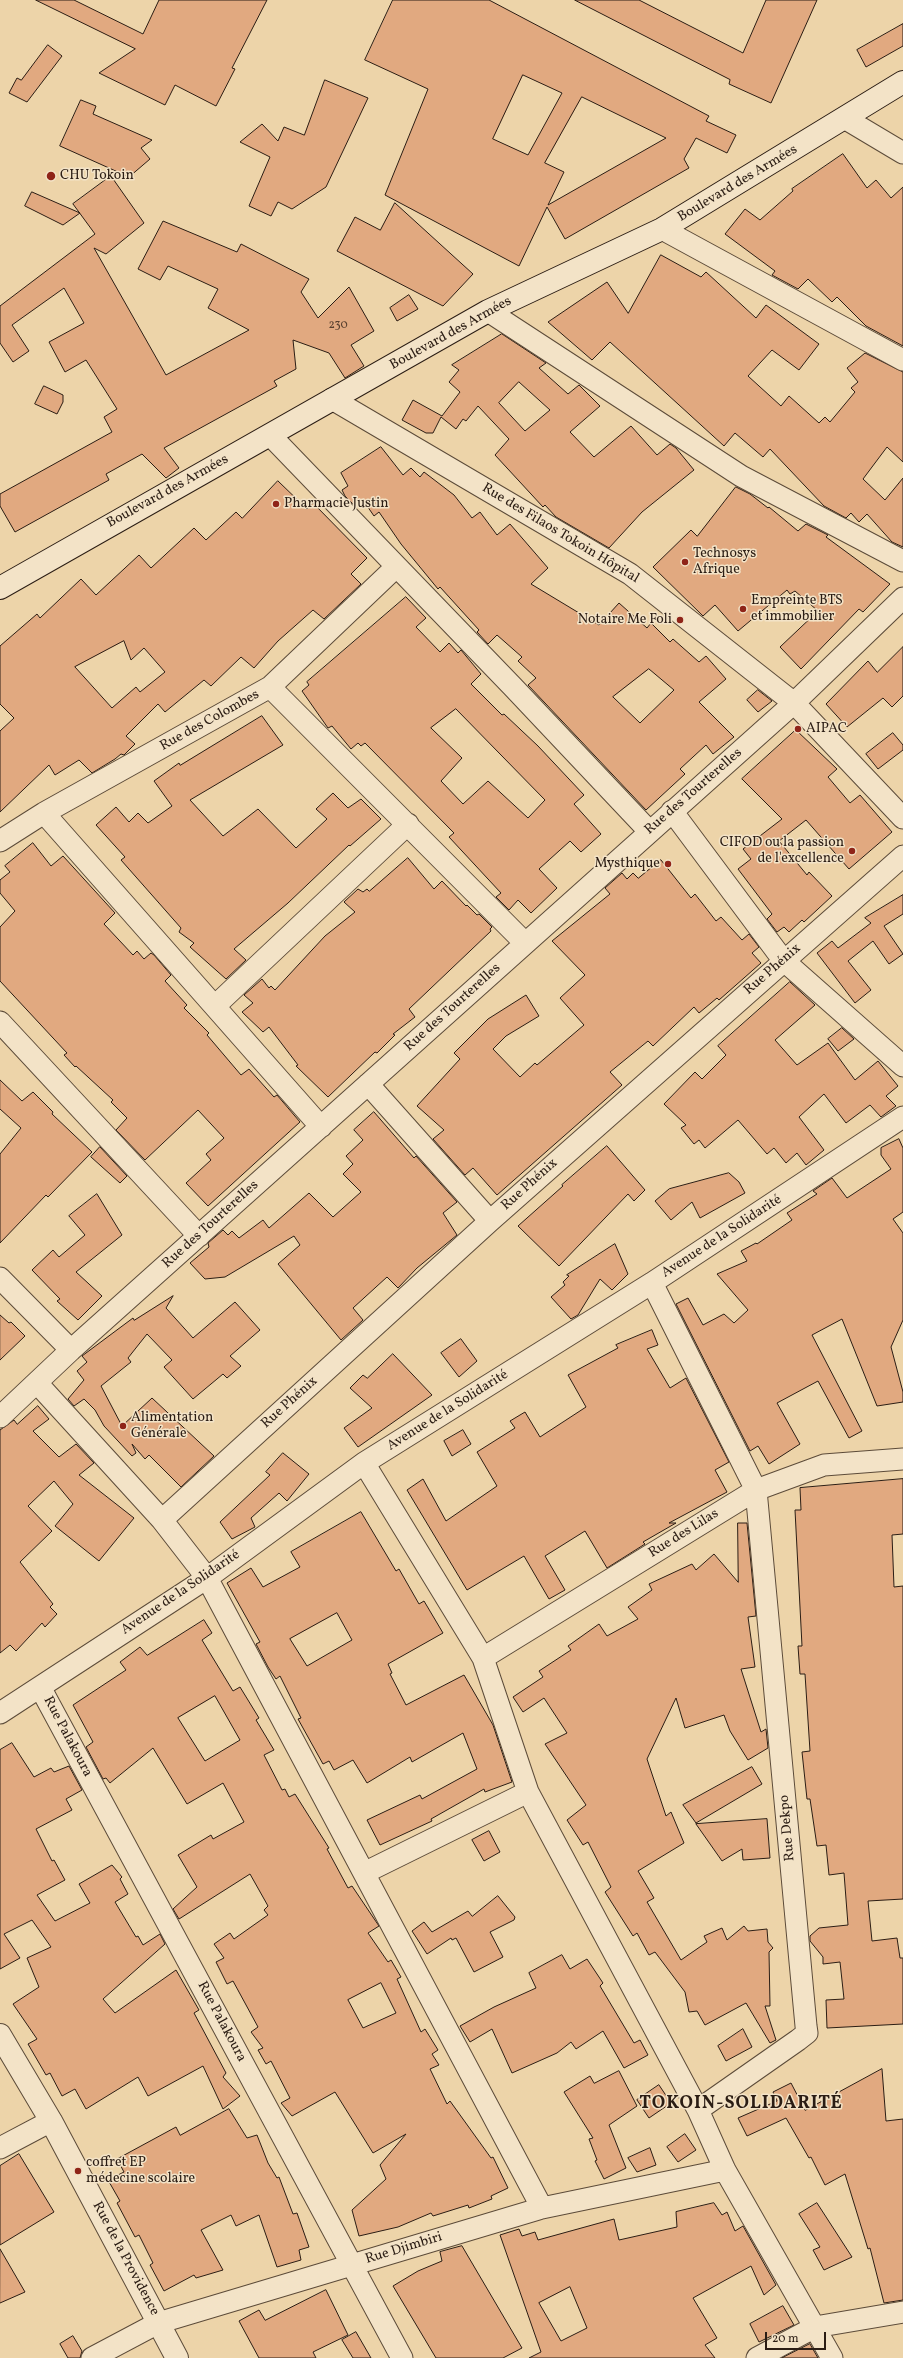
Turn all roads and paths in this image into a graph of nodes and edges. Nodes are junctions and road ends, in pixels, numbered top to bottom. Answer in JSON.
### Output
{"nodes":[{"id":1,"x":903,"y":82,"type":"edge"},
{"id":2,"x":846,"y":119,"type":"junction"},
{"id":3,"x":903,"y":153,"type":"edge"},
{"id":4,"x":662,"y":229,"type":"junction"},
{"id":5,"x":488,"y":311,"type":"junction"},
{"id":6,"x":903,"y":360,"type":"edge"},
{"id":7,"x":332,"y":400,"type":"junction"},
{"id":8,"x":270,"y":435,"type":"junction"},
{"id":9,"x":903,"y":561,"type":"edge"},
{"id":10,"x":396,"y":567,"type":"junction"},
{"id":11,"x":0,"y":588,"type":"edge"},
{"id":12,"x":903,"y":598,"type":"edge"},
{"id":13,"x":270,"y":687,"type":"junction"},
{"id":14,"x":794,"y":703,"type":"junction"},
{"id":15,"x":672,"y":811,"type":"junction"},
{"id":16,"x":44,"y":813,"type":"junction"},
{"id":17,"x":903,"y":818,"type":"edge"},
{"id":18,"x":408,"y":824,"type":"junction"},
{"id":19,"x":649,"y":831,"type":"junction"},
{"id":20,"x":0,"y":841,"type":"edge"},
{"id":21,"x":903,"y":856,"type":"edge"},
{"id":22,"x":525,"y":943,"type":"junction"},
{"id":23,"x":783,"y":960,"type":"junction"},
{"id":24,"x":215,"y":1006,"type":"junction"},
{"id":25,"x":0,"y":1022,"type":"edge"},
{"id":26,"x":903,"y":1066,"type":"edge"},
{"id":27,"x":368,"y":1084,"type":"junction"},
{"id":28,"x":903,"y":1117,"type":"edge"},
{"id":29,"x":321,"y":1127,"type":"junction"},
{"id":30,"x":490,"y":1221,"type":"junction"},
{"id":31,"x":199,"y":1236,"type":"junction"},
{"id":32,"x":2,"y":1283,"type":"edge"},
{"id":33,"x":652,"y":1283,"type":"junction"},
{"id":34,"x":71,"y":1350,"type":"junction"},
{"id":35,"x":38,"y":1383,"type":"junction"},
{"id":36,"x":0,"y":1417,"type":"edge"},
{"id":37,"x":903,"y":1459,"type":"edge"},
{"id":38,"x":364,"y":1463,"type":"junction"},
{"id":39,"x":756,"y":1490,"type":"junction"},
{"id":40,"x":162,"y":1520,"type":"junction"},
{"id":41,"x":207,"y":1578,"type":"junction"},
{"id":42,"x":483,"y":1658,"type":"junction"},
{"id":43,"x":40,"y":1687,"type":"junction"},
{"id":44,"x":0,"y":1713,"type":"edge"},
{"id":45,"x":528,"y":1792,"type":"junction"},
{"id":46,"x":364,"y":1874,"type":"junction"},
{"id":47,"x":0,"y":2035,"type":"edge"},
{"id":48,"x":698,"y":2110,"type":"junction"},
{"id":49,"x":51,"y":2121,"type":"junction"},
{"id":50,"x":0,"y":2148,"type":"edge"},
{"id":51,"x":725,"y":2170,"type":"junction"},
{"id":52,"x":542,"y":2208,"type":"junction"},
{"id":53,"x":353,"y":2264,"type":"junction"},
{"id":54,"x":903,"y":2312,"type":"edge"},
{"id":55,"x":158,"y":2322,"type":"junction"},
{"id":56,"x":815,"y":2327,"type":"junction"},
{"id":57,"x":92,"y":2358,"type":"edge"},
{"id":58,"x":177,"y":2358,"type":"edge"},
{"id":59,"x":402,"y":2358,"type":"edge"},
{"id":60,"x":757,"y":2358,"type":"edge"},
{"id":61,"x":832,"y":2358,"type":"edge"}],
"edges":[{"from":1,"to":2,"type":"main road","name":"Boulevard des Armées"},
{"from":2,"to":3,"type":"street"},
{"from":2,"to":4,"type":"main road","name":"Boulevard des Armées"},
{"from":4,"to":5,"type":"main road","name":"Boulevard des Armées"},
{"from":4,"to":6,"type":"street"},
{"from":5,"to":7,"type":"main road","name":"Boulevard des Armées"},
{"from":5,"to":9,"type":"street"},
{"from":7,"to":8,"type":"main road","name":"Boulevard des Armées"},
{"from":7,"to":14,"type":"street","name":"Rue des Filaos Tokoin Hôpital"},
{"from":8,"to":10,"type":"street"},
{"from":8,"to":11,"type":"main road","name":"Boulevard des Armées"},
{"from":10,"to":13,"type":"street","name":"Rue des Colombes"},
{"from":10,"to":19,"type":"street"},
{"from":12,"to":14,"type":"street","name":"Rue des Tourterelles"},
{"from":13,"to":16,"type":"street","name":"Rue des Colombes"},
{"from":13,"to":18,"type":"street"},
{"from":14,"to":15,"type":"street","name":"Rue des Tourterelles"},
{"from":14,"to":17,"type":"street","name":"Rue des Filaos Tokoin Hôpital"},
{"from":15,"to":19,"type":"street","name":"Rue des Tourterelles"},
{"from":15,"to":23,"type":"street"},
{"from":16,"to":20,"type":"street","name":"Rue des Colombes"},
{"from":16,"to":24,"type":"street"},
{"from":18,"to":22,"type":"street"},
{"from":18,"to":24,"type":"street"},
{"from":19,"to":22,"type":"street","name":"Rue des Tourterelles"},
{"from":21,"to":23,"type":"street","name":"Rue Phénix"},
{"from":22,"to":27,"type":"street","name":"Rue des Tourterelles"},
{"from":23,"to":26,"type":"street"},
{"from":23,"to":30,"type":"street","name":"Rue Phénix"},
{"from":24,"to":29,"type":"street"},
{"from":25,"to":31,"type":"street"},
{"from":27,"to":29,"type":"street","name":"Rue des Tourterelles"},
{"from":27,"to":30,"type":"street"},
{"from":28,"to":33,"type":"street","name":"Avenue de la Solidarité"},
{"from":29,"to":31,"type":"street","name":"Rue des Tourterelles"},
{"from":30,"to":40,"type":"street","name":"Rue Phénix"},
{"from":31,"to":34,"type":"street","name":"Rue des Tourterelles"},
{"from":32,"to":34,"type":"street"},
{"from":33,"to":38,"type":"street","name":"Avenue de la Solidarité"},
{"from":33,"to":39,"type":"street"},
{"from":34,"to":35,"type":"street","name":"Rue des Tourterelles"},
{"from":35,"to":36,"type":"street","name":"Rue des Tourterelles"},
{"from":35,"to":40,"type":"street"},
{"from":37,"to":39,"type":"street","name":"Rue des Lilas"},
{"from":38,"to":41,"type":"street","name":"Avenue de la Solidarité"},
{"from":38,"to":42,"type":"street"},
{"from":39,"to":42,"type":"street","name":"Rue des Lilas"},
{"from":39,"to":48,"type":"street","name":"Rue Dekpo"},
{"from":40,"to":41,"type":"street"},
{"from":41,"to":43,"type":"street","name":"Avenue de la Solidarité"},
{"from":41,"to":46,"type":"street"},
{"from":42,"to":45,"type":"street"},
{"from":43,"to":44,"type":"street","name":"Avenue de la Solidarité"},
{"from":43,"to":53,"type":"street","name":"Rue Palakoura"},
{"from":45,"to":46,"type":"street"},
{"from":45,"to":48,"type":"street"},
{"from":46,"to":52,"type":"street"},
{"from":47,"to":49,"type":"main road","name":"Rue de la Providence"},
{"from":48,"to":51,"type":"street"},
{"from":49,"to":50,"type":"street"},
{"from":49,"to":55,"type":"main road","name":"Rue de la Providence"},
{"from":51,"to":52,"type":"street","name":"Rue Djimbiri"},
{"from":51,"to":56,"type":"street"},
{"from":52,"to":53,"type":"street","name":"Rue Djimbiri"},
{"from":53,"to":55,"type":"street","name":"Rue Djimbiri"},
{"from":53,"to":59,"type":"street","name":"Rue Palakoura"},
{"from":54,"to":56,"type":"street"},
{"from":55,"to":57,"type":"street","name":"Rue Djimbiri"},
{"from":55,"to":58,"type":"main road","name":"Rue de la Providence"},
{"from":56,"to":60,"type":"street"},
{"from":56,"to":61,"type":"street"}]}
